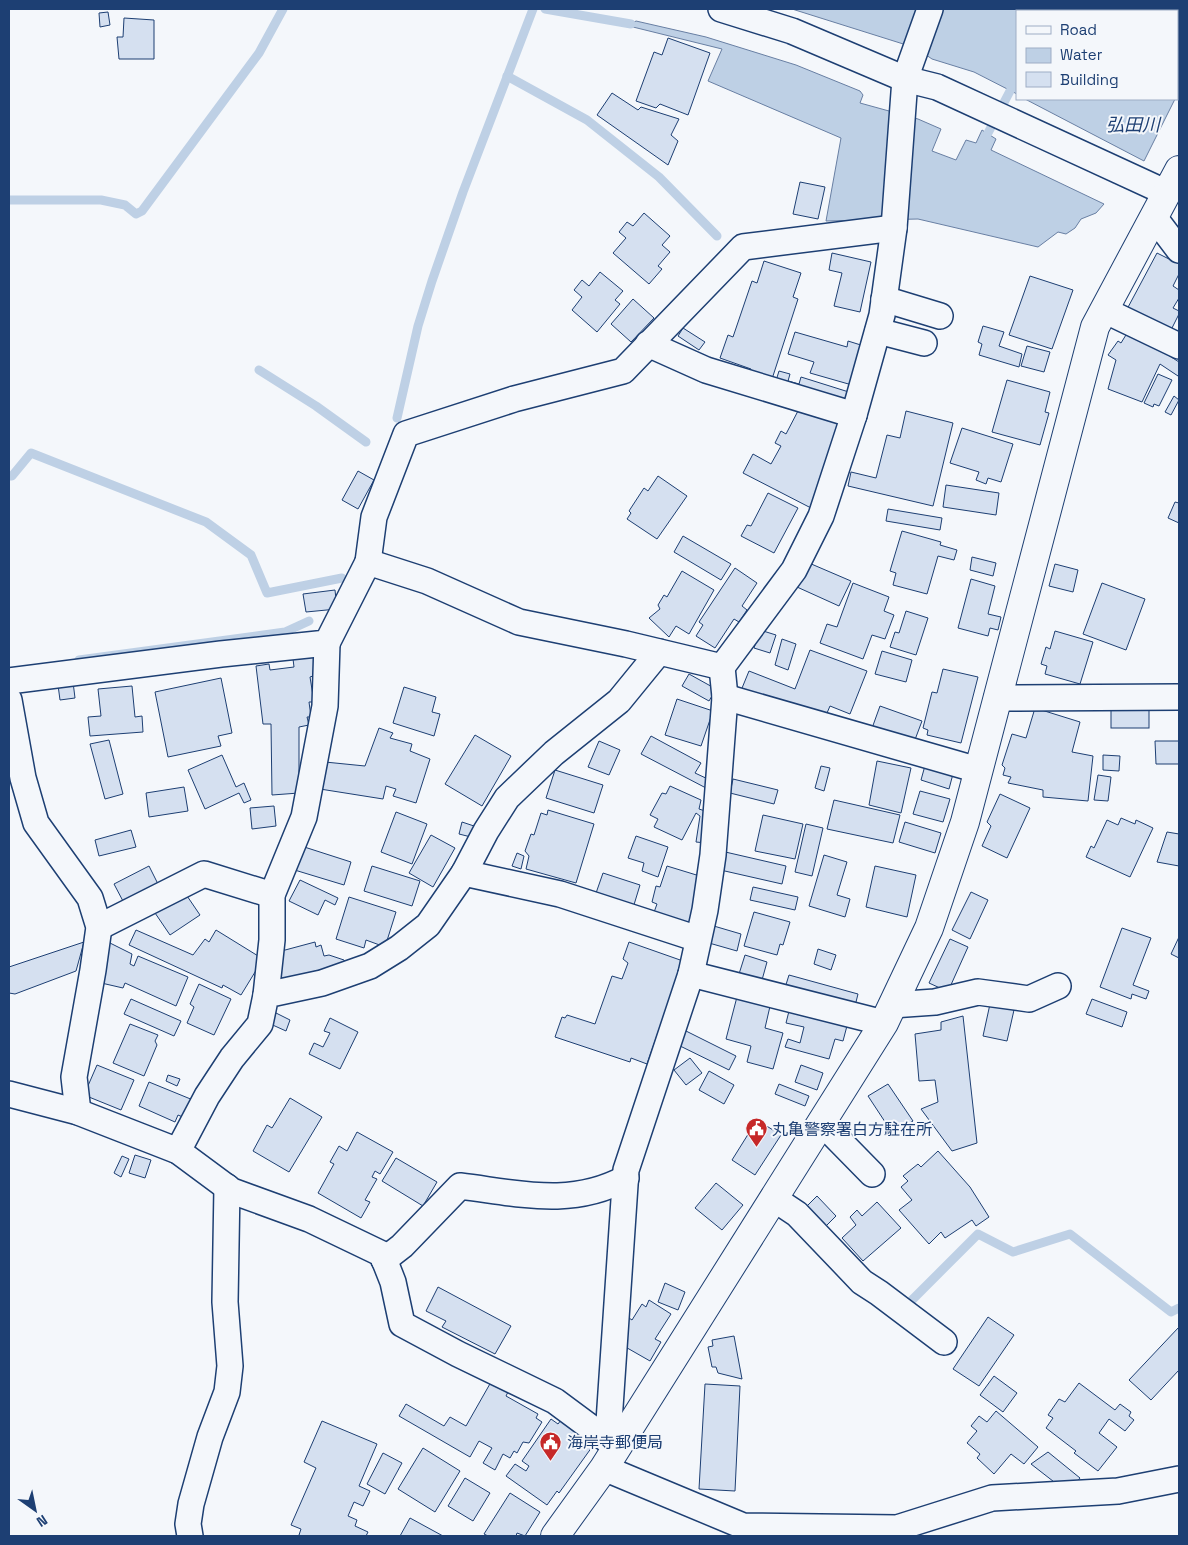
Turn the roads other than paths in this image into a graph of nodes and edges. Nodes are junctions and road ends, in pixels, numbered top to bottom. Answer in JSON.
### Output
{"nodes":[{"id":1,"x":720,"y":9,"type":"edge"},
{"id":2,"x":930,"y":9,"type":"edge"},
{"id":3,"x":906,"y":79,"type":"junction"},
{"id":4,"x":1173,"y":182,"type":"edge"},
{"id":5,"x":1154,"y":217,"type":"junction"},
{"id":6,"x":894,"y":228,"type":"junction"},
{"id":7,"x":1179,"y":250,"type":"edge"},
{"id":8,"x":884,"y":299,"type":"junction"},
{"id":9,"x":1104,"y":310,"type":"junction"},
{"id":10,"x":940,"y":316,"type":"dead end"},
{"id":11,"x":878,"y":331,"type":"junction"},
{"id":12,"x":924,"y":343,"type":"dead end"},
{"id":13,"x":648,"y":344,"type":"junction"},
{"id":14,"x":1179,"y":346,"type":"edge"},
{"id":15,"x":854,"y":415,"type":"junction"},
{"id":16,"x":368,"y":562,"type":"junction"},
{"id":17,"x":327,"y":643,"type":"junction"},
{"id":18,"x":659,"y":652,"type":"junction"},
{"id":19,"x":722,"y":668,"type":"junction"},
{"id":20,"x":9,"y":681,"type":"edge"},
{"id":21,"x":725,"y":696,"type":"junction"},
{"id":22,"x":1179,"y":696,"type":"edge"},
{"id":23,"x":997,"y":698,"type":"junction"},
{"id":24,"x":9,"y":700,"type":"edge"},
{"id":25,"x":978,"y":770,"type":"junction"},
{"id":26,"x":464,"y":873,"type":"junction"},
{"id":27,"x":272,"y":894,"type":"junction"},
{"id":28,"x":99,"y":928,"type":"junction"},
{"id":29,"x":698,"y":939,"type":"junction"},
{"id":30,"x":691,"y":974,"type":"junction"},
{"id":31,"x":1058,"y":986,"type":"dead end"},
{"id":32,"x":266,"y":995,"type":"junction"},
{"id":33,"x":888,"y":1014,"type":"junction"},
{"id":34,"x":9,"y":1094,"type":"edge"},
{"id":35,"x":78,"y":1112,"type":"junction"},
{"id":36,"x":821,"y":1122,"type":"junction"},
{"id":37,"x":178,"y":1151,"type":"junction"},
{"id":38,"x":872,"y":1174,"type":"dead end"},
{"id":39,"x":626,"y":1178,"type":"junction"},
{"id":40,"x":227,"y":1187,"type":"junction"},
{"id":41,"x":773,"y":1198,"type":"junction"},
{"id":42,"x":384,"y":1260,"type":"junction"},
{"id":43,"x":944,"y":1342,"type":"dead end"},
{"id":44,"x":611,"y":1458,"type":"junction"},
{"id":45,"x":1179,"y":1479,"type":"edge"},
{"id":46,"x":743,"y":1531,"type":"edge"},
{"id":47,"x":190,"y":1536,"type":"edge"},
{"id":48,"x":555,"y":1536,"type":"edge"}],
"edges":[{"from":1,"to":3,"type":"street"},
{"from":2,"to":3,"type":"street"},
{"from":3,"to":4,"type":"street"},
{"from":3,"to":6,"type":"street"},
{"from":4,"to":5,"type":"street"},
{"from":5,"to":7,"type":"street"},
{"from":5,"to":9,"type":"street"},
{"from":6,"to":8,"type":"street"},
{"from":6,"to":13,"type":"street"},
{"from":8,"to":10,"type":"street"},
{"from":8,"to":11,"type":"street"},
{"from":9,"to":14,"type":"street"},
{"from":9,"to":23,"type":"street"},
{"from":11,"to":12,"type":"street"},
{"from":11,"to":15,"type":"street"},
{"from":13,"to":15,"type":"street"},
{"from":13,"to":16,"type":"street"},
{"from":15,"to":19,"type":"street"},
{"from":16,"to":17,"type":"street"},
{"from":16,"to":18,"type":"street"},
{"from":17,"to":20,"type":"street"},
{"from":17,"to":27,"type":"street"},
{"from":18,"to":19,"type":"street"},
{"from":18,"to":26,"type":"street"},
{"from":19,"to":21,"type":"street"},
{"from":21,"to":25,"type":"street"},
{"from":21,"to":29,"type":"street"},
{"from":22,"to":23,"type":"street"},
{"from":23,"to":25,"type":"street"},
{"from":24,"to":28,"type":"street"},
{"from":25,"to":33,"type":"street"},
{"from":26,"to":29,"type":"street"},
{"from":26,"to":32,"type":"street"},
{"from":27,"to":28,"type":"street"},
{"from":27,"to":32,"type":"street"},
{"from":28,"to":35,"type":"street"},
{"from":29,"to":30,"type":"street"},
{"from":30,"to":33,"type":"street"},
{"from":30,"to":39,"type":"street"},
{"from":31,"to":33,"type":"street"},
{"from":32,"to":37,"type":"street"},
{"from":33,"to":36,"type":"street"},
{"from":34,"to":35,"type":"street"},
{"from":35,"to":37,"type":"street"},
{"from":36,"to":38,"type":"street"},
{"from":36,"to":41,"type":"street"},
{"from":37,"to":40,"type":"street"},
{"from":39,"to":42,"type":"street"},
{"from":39,"to":44,"type":"street"},
{"from":40,"to":42,"type":"street"},
{"from":40,"to":47,"type":"street"},
{"from":41,"to":43,"type":"street"},
{"from":41,"to":44,"type":"street"},
{"from":42,"to":44,"type":"street"},
{"from":44,"to":46,"type":"street"},
{"from":44,"to":48,"type":"street"},
{"from":45,"to":46,"type":"street"}]}
